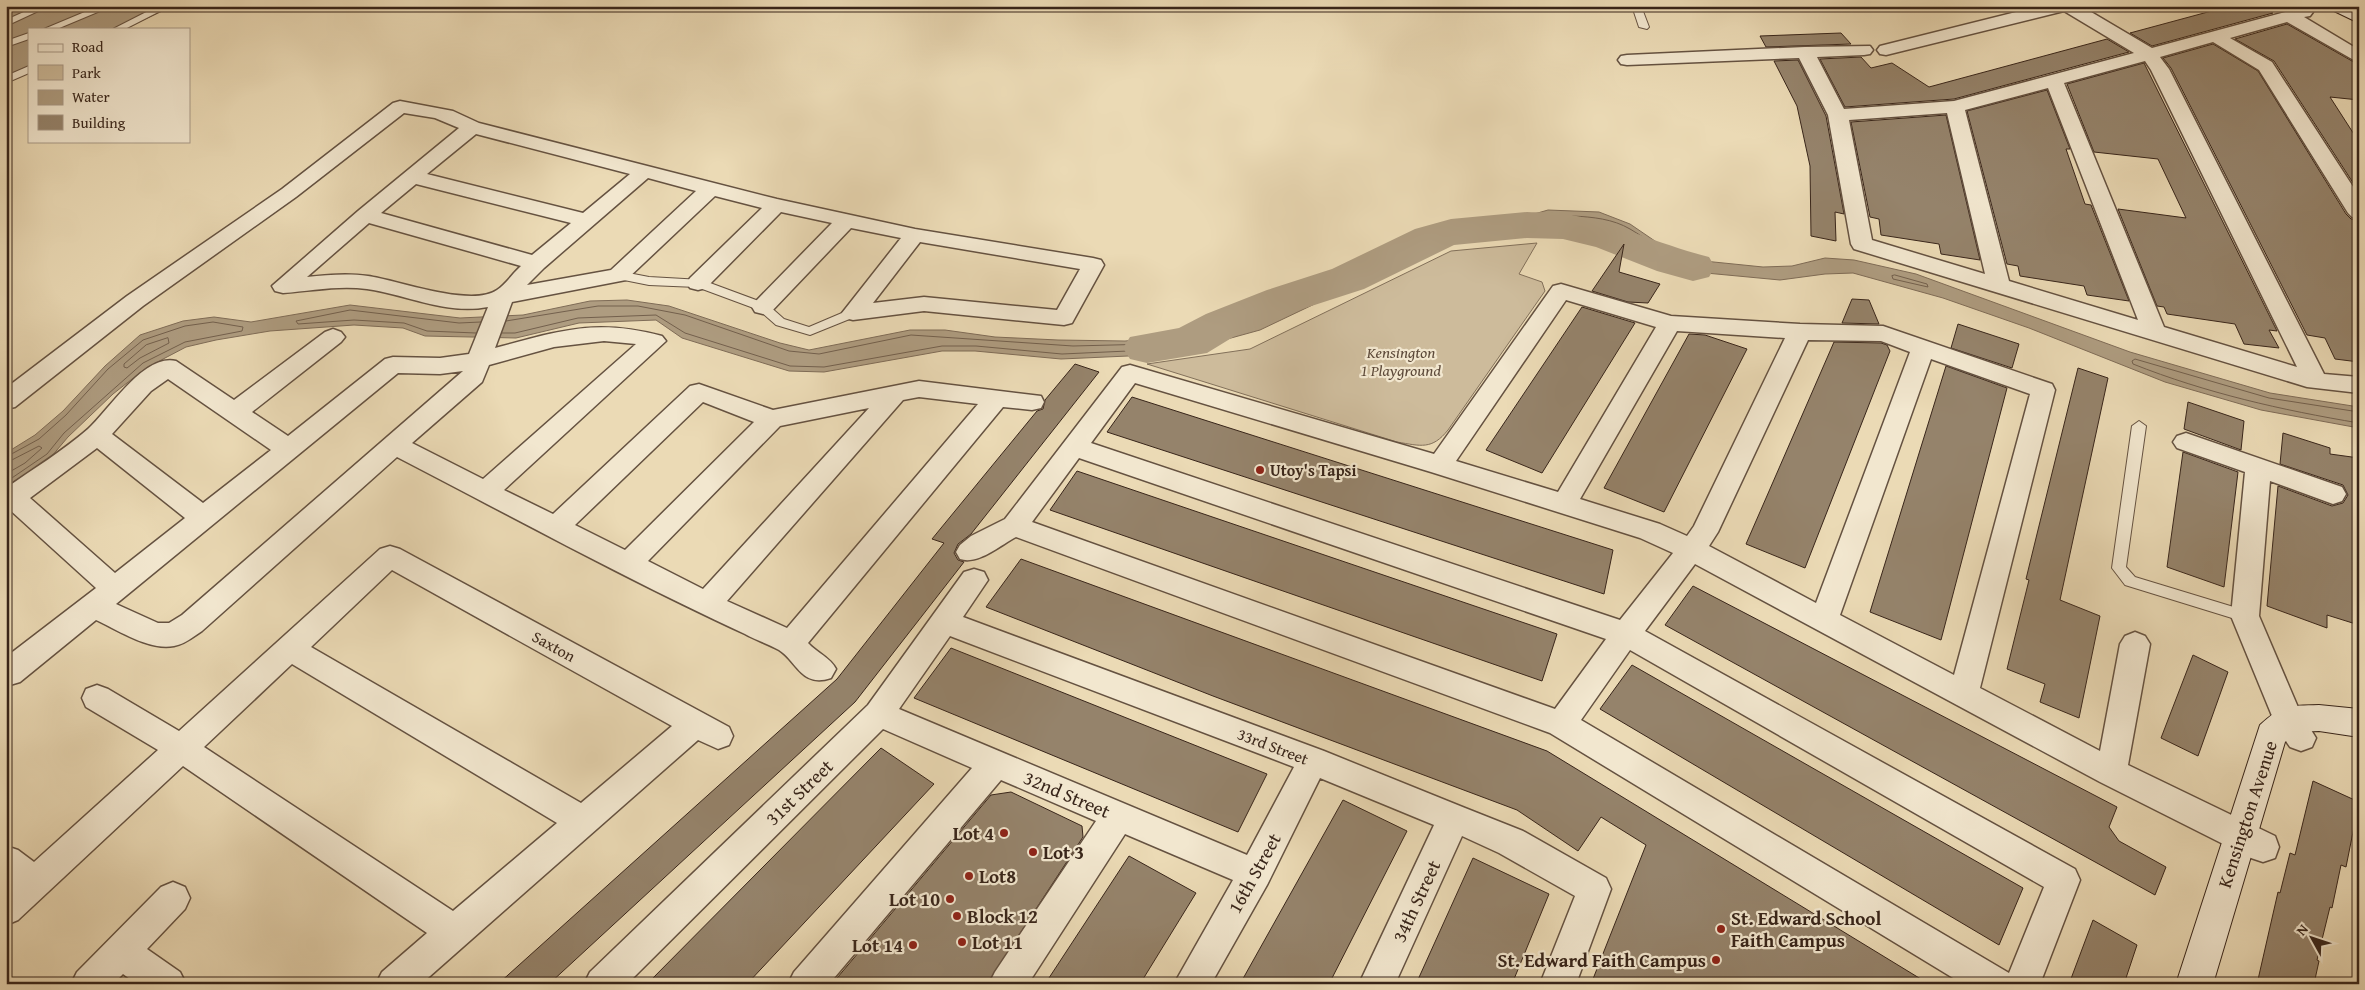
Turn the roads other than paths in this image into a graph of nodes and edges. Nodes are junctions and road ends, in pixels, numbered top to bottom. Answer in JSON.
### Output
{"nodes":[{"id":1,"x":45,"y":6,"type":"edge"},
{"id":2,"x":108,"y":6,"type":"edge"},
{"id":3,"x":166,"y":6,"type":"edge"},
{"id":4,"x":1636,"y":6,"type":"edge"},
{"id":5,"x":2062,"y":6,"type":"edge"},
{"id":6,"x":2068,"y":6,"type":"edge"},
{"id":7,"x":2338,"y":6,"type":"edge"},
{"id":8,"x":2359,"y":18,"type":"edge"},
{"id":9,"x":6,"y":23,"type":"edge"},
{"id":10,"x":51,"y":28,"type":"edge"},
{"id":11,"x":119,"y":28,"type":"edge"},
{"id":12,"x":1647,"y":33,"type":"joint"},
{"id":13,"x":28,"y":36,"type":"edge"},
{"id":14,"x":2215,"y":36,"type":"junction"},
{"id":15,"x":6,"y":44,"type":"edge"},
{"id":16,"x":1864,"y":50,"type":"dead end"},
{"id":17,"x":1886,"y":50,"type":"dead end"},
{"id":18,"x":1806,"y":52,"type":"junction"},
{"id":19,"x":2149,"y":54,"type":"junction"},
{"id":20,"x":2359,"y":58,"type":"edge"},
{"id":21,"x":1659,"y":59,"type":"junction"},
{"id":22,"x":1627,"y":60,"type":"dead end"},
{"id":23,"x":28,"y":69,"type":"edge"},
{"id":24,"x":6,"y":80,"type":"edge"},
{"id":25,"x":2054,"y":80,"type":"junction"},
{"id":26,"x":1955,"y":107,"type":"junction"},
{"id":27,"x":1838,"y":115,"type":"junction"},
{"id":28,"x":472,"y":127,"type":"junction"},
{"id":29,"x":645,"y":171,"type":"junction"},
{"id":30,"x":414,"y":177,"type":"junction"},
{"id":31,"x":710,"y":189,"type":"junction"},
{"id":32,"x":776,"y":205,"type":"junction"},
{"id":33,"x":2359,"y":214,"type":"edge"},
{"id":34,"x":365,"y":215,"type":"junction"},
{"id":35,"x":586,"y":220,"type":"junction"},
{"id":36,"x":847,"y":220,"type":"junction"},
{"id":37,"x":915,"y":235,"type":"junction"},
{"id":38,"x":536,"y":263,"type":"junction"},
{"id":39,"x":618,"y":275,"type":"junction"},
{"id":40,"x":698,"y":283,"type":"junction"},
{"id":41,"x":1999,"y":285,"type":"junction"},
{"id":42,"x":500,"y":306,"type":"junction"},
{"id":43,"x":763,"y":308,"type":"junction"},
{"id":44,"x":853,"y":313,"type":"junction"},
{"id":45,"x":1670,"y":323,"type":"junction"},
{"id":46,"x":2154,"y":331,"type":"junction"},
{"id":47,"x":1800,"y":332,"type":"junction"},
{"id":48,"x":333,"y":337,"type":"dead end"},
{"id":49,"x":1924,"y":348,"type":"junction"},
{"id":50,"x":484,"y":350,"type":"junction"},
{"id":51,"x":2316,"y":381,"type":"junction"},
{"id":52,"x":2359,"y":386,"type":"edge"},
{"id":53,"x":896,"y":393,"type":"junction"},
{"id":54,"x":997,"y":398,"type":"junction"},
{"id":55,"x":6,"y":401,"type":"edge"},
{"id":56,"x":1032,"y":402,"type":"dead end"},
{"id":57,"x":234,"y":413,"type":"junction"},
{"id":58,"x":772,"y":419,"type":"junction"},
{"id":59,"x":2138,"y":426,"type":"dead end"},
{"id":60,"x":97,"y":435,"type":"junction"},
{"id":61,"x":2186,"y":442,"type":"dead end"},
{"id":62,"x":396,"y":446,"type":"junction"},
{"id":63,"x":1075,"y":447,"type":"junction"},
{"id":64,"x":288,"y":449,"type":"junction"},
{"id":65,"x":1440,"y":465,"type":"junction"},
{"id":66,"x":2258,"y":468,"type":"junction"},
{"id":67,"x":485,"y":492,"type":"junction"},
{"id":68,"x":2333,"y":494,"type":"dead end"},
{"id":69,"x":10,"y":500,"type":"edge"},
{"id":70,"x":1564,"y":504,"type":"junction"},
{"id":71,"x":202,"y":518,"type":"junction"},
{"id":72,"x":1014,"y":526,"type":"junction"},
{"id":73,"x":555,"y":528,"type":"junction"},
{"id":74,"x":1692,"y":550,"type":"junction"},
{"id":75,"x":628,"y":564,"type":"junction"},
{"id":76,"x":115,"y":589,"type":"junction"},
{"id":77,"x":707,"y":604,"type":"junction"},
{"id":78,"x":93,"y":606,"type":"junction"},
{"id":79,"x":2245,"y":616,"type":"junction"},
{"id":80,"x":1824,"y":620,"type":"junction"},
{"id":81,"x":944,"y":622,"type":"junction"},
{"id":82,"x":1626,"y":634,"type":"junction"},
{"id":83,"x":790,"y":643,"type":"junction"},
{"id":84,"x":2134,"y":644,"type":"dead end"},
{"id":85,"x":290,"y":649,"type":"junction"},
{"id":86,"x":6,"y":669,"type":"edge"},
{"id":87,"x":821,"y":669,"type":"dead end"},
{"id":88,"x":1964,"y":694,"type":"junction"},
{"id":89,"x":98,"y":698,"type":"dead end"},
{"id":90,"x":879,"y":714,"type":"junction"},
{"id":91,"x":2359,"y":723,"type":"edge"},
{"id":92,"x":1562,"y":724,"type":"junction"},
{"id":93,"x":2294,"y":729,"type":"junction"},
{"id":94,"x":180,"y":749,"type":"junction"},
{"id":95,"x":1313,"y":761,"type":"junction"},
{"id":96,"x":995,"y":764,"type":"junction"},
{"id":97,"x":2111,"y":772,"type":"junction"},
{"id":98,"x":1118,"y":816,"type":"junction"},
{"id":99,"x":1454,"y":818,"type":"junction"},
{"id":100,"x":582,"y":821,"type":"junction"},
{"id":101,"x":2250,"y":841,"type":"junction"},
{"id":102,"x":6,"y":861,"type":"edge"},
{"id":103,"x":1255,"y":874,"type":"junction"},
{"id":104,"x":35,"y":882,"type":"junction"},
{"id":105,"x":173,"y":898,"type":"dead end"},
{"id":106,"x":6,"y":909,"type":"edge"},
{"id":107,"x":454,"y":932,"type":"junction"},
{"id":108,"x":121,"y":952,"type":"junction"},
{"id":109,"x":89,"y":984,"type":"edge"},
{"id":110,"x":168,"y":984,"type":"edge"},
{"id":111,"x":394,"y":984,"type":"edge"},
{"id":112,"x":602,"y":984,"type":"edge"},
{"id":113,"x":806,"y":984,"type":"edge"},
{"id":114,"x":1007,"y":984,"type":"edge"},
{"id":115,"x":1192,"y":984,"type":"edge"},
{"id":116,"x":1377,"y":984,"type":"edge"},
{"id":117,"x":1558,"y":984,"type":"edge"},
{"id":118,"x":1996,"y":984,"type":"edge"},
{"id":119,"x":2022,"y":984,"type":"edge"},
{"id":120,"x":2194,"y":984,"type":"edge"}],
"edges":[{"from":1,"to":9,"type":"lane"},
{"from":2,"to":10,"type":"lane"},
{"from":3,"to":11,"type":"lane"},
{"from":4,"to":12,"type":"lane"},
{"from":5,"to":17,"type":"street"},
{"from":6,"to":19,"type":"street"},
{"from":7,"to":8,"type":"street"},
{"from":12,"to":21,"type":"street"},
{"from":13,"to":15,"type":"lane"},
{"from":14,"to":19,"type":"street"},
{"from":14,"to":20,"type":"street"},
{"from":14,"to":33,"type":"street"},
{"from":16,"to":18,"type":"street"},
{"from":18,"to":21,"type":"street"},
{"from":18,"to":27,"type":"street"},
{"from":19,"to":25,"type":"street"},
{"from":19,"to":51,"type":"street"},
{"from":21,"to":22,"type":"street"},
{"from":23,"to":24,"type":"lane"},
{"from":25,"to":26,"type":"street"},
{"from":25,"to":46,"type":"street"},
{"from":26,"to":27,"type":"street"},
{"from":26,"to":41,"type":"street"},
{"from":27,"to":41,"type":"street"},
{"from":28,"to":29,"type":"street"},
{"from":28,"to":30,"type":"street"},
{"from":28,"to":55,"type":"street"},
{"from":29,"to":31,"type":"street"},
{"from":29,"to":35,"type":"street"},
{"from":30,"to":34,"type":"street"},
{"from":30,"to":35,"type":"street"},
{"from":31,"to":32,"type":"street"},
{"from":31,"to":39,"type":"street"},
{"from":32,"to":36,"type":"street"},
{"from":32,"to":40,"type":"street"},
{"from":34,"to":38,"type":"street"},
{"from":34,"to":42,"type":"street"},
{"from":35,"to":38,"type":"street"},
{"from":36,"to":37,"type":"street"},
{"from":36,"to":43,"type":"street"},
{"from":37,"to":44,"type":"street"},
{"from":37,"to":44,"type":"street"},
{"from":38,"to":42,"type":"street"},
{"from":39,"to":40,"type":"lane"},
{"from":39,"to":42,"type":"street"},
{"from":40,"to":43,"type":"lane"},
{"from":41,"to":46,"type":"street"},
{"from":42,"to":50,"type":"street"},
{"from":43,"to":44,"type":"lane"},
{"from":45,"to":47,"type":"street"},
{"from":45,"to":65,"type":"street"},
{"from":45,"to":70,"type":"street"},
{"from":46,"to":51,"type":"street"},
{"from":47,"to":49,"type":"street"},
{"from":47,"to":74,"type":"street"},
{"from":48,"to":57,"type":"street"},
{"from":49,"to":80,"type":"street"},
{"from":49,"to":88,"type":"street"},
{"from":50,"to":62,"type":"street"},
{"from":50,"to":64,"type":"street"},
{"from":50,"to":67,"type":"street"},
{"from":51,"to":52,"type":"street"},
{"from":53,"to":54,"type":"street"},
{"from":53,"to":58,"type":"street"},
{"from":53,"to":77,"type":"street"},
{"from":54,"to":56,"type":"street"},
{"from":54,"to":83,"type":"street"},
{"from":57,"to":60,"type":"street"},
{"from":57,"to":64,"type":"street"},
{"from":58,"to":73,"type":"street"},
{"from":58,"to":75,"type":"street"},
{"from":59,"to":79,"type":"lane"},
{"from":60,"to":69,"type":"street"},
{"from":60,"to":71,"type":"street"},
{"from":61,"to":66,"type":"street"},
{"from":62,"to":67,"type":"street"},
{"from":62,"to":78,"type":"street"},
{"from":63,"to":65,"type":"street"},
{"from":63,"to":72,"type":"street"},
{"from":63,"to":82,"type":"street"},
{"from":64,"to":71,"type":"street"},
{"from":65,"to":70,"type":"street"},
{"from":66,"to":68,"type":"street"},
{"from":66,"to":79,"type":"street"},
{"from":67,"to":73,"type":"street"},
{"from":69,"to":76,"type":"street"},
{"from":70,"to":74,"type":"street"},
{"from":71,"to":76,"type":"street"},
{"from":72,"to":81,"type":"street","name":"31st Street"},
{"from":72,"to":92,"type":"street"},
{"from":73,"to":75,"type":"street"},
{"from":74,"to":80,"type":"street"},
{"from":74,"to":82,"type":"street"},
{"from":75,"to":77,"type":"street"},
{"from":76,"to":78,"type":"street"},
{"from":77,"to":83,"type":"street"},
{"from":78,"to":86,"type":"street"},
{"from":79,"to":93,"type":"street"},
{"from":80,"to":88,"type":"street"},
{"from":81,"to":90,"type":"street","name":"31st Street"},
{"from":81,"to":95,"type":"street","name":"33rd Street"},
{"from":82,"to":92,"type":"street"},
{"from":82,"to":119,"type":"street"},
{"from":83,"to":87,"type":"street"},
{"from":84,"to":97,"type":"street"},
{"from":85,"to":94,"type":"street"},
{"from":85,"to":100,"type":"street"},
{"from":85,"to":100,"type":"street","name":"Saxton"},
{"from":88,"to":97,"type":"street"},
{"from":89,"to":94,"type":"street"},
{"from":90,"to":96,"type":"street","name":"32nd Street"},
{"from":90,"to":112,"type":"street","name":"31st Street"},
{"from":91,"to":93,"type":"street"},
{"from":92,"to":118,"type":"street"},
{"from":93,"to":101,"type":"street","name":"Kensington Avenue"},
{"from":94,"to":104,"type":"street"},
{"from":94,"to":107,"type":"street"},
{"from":95,"to":99,"type":"street","name":"33rd Street"},
{"from":95,"to":103,"type":"street","name":"16th Street"},
{"from":96,"to":98,"type":"street","name":"32nd Street"},
{"from":96,"to":113,"type":"street"},
{"from":97,"to":101,"type":"street"},
{"from":98,"to":103,"type":"street","name":"32nd Street"},
{"from":98,"to":114,"type":"street"},
{"from":99,"to":116,"type":"street","name":"34th Street"},
{"from":99,"to":117,"type":"street","name":"33rd Street"},
{"from":100,"to":107,"type":"street"},
{"from":101,"to":120,"type":"street","name":"Kensington Avenue"},
{"from":102,"to":104,"type":"street"},
{"from":103,"to":115,"type":"street","name":"16th Street"},
{"from":104,"to":106,"type":"street"},
{"from":105,"to":108,"type":"street"},
{"from":107,"to":111,"type":"street"},
{"from":108,"to":109,"type":"street"},
{"from":108,"to":110,"type":"street"}]}
